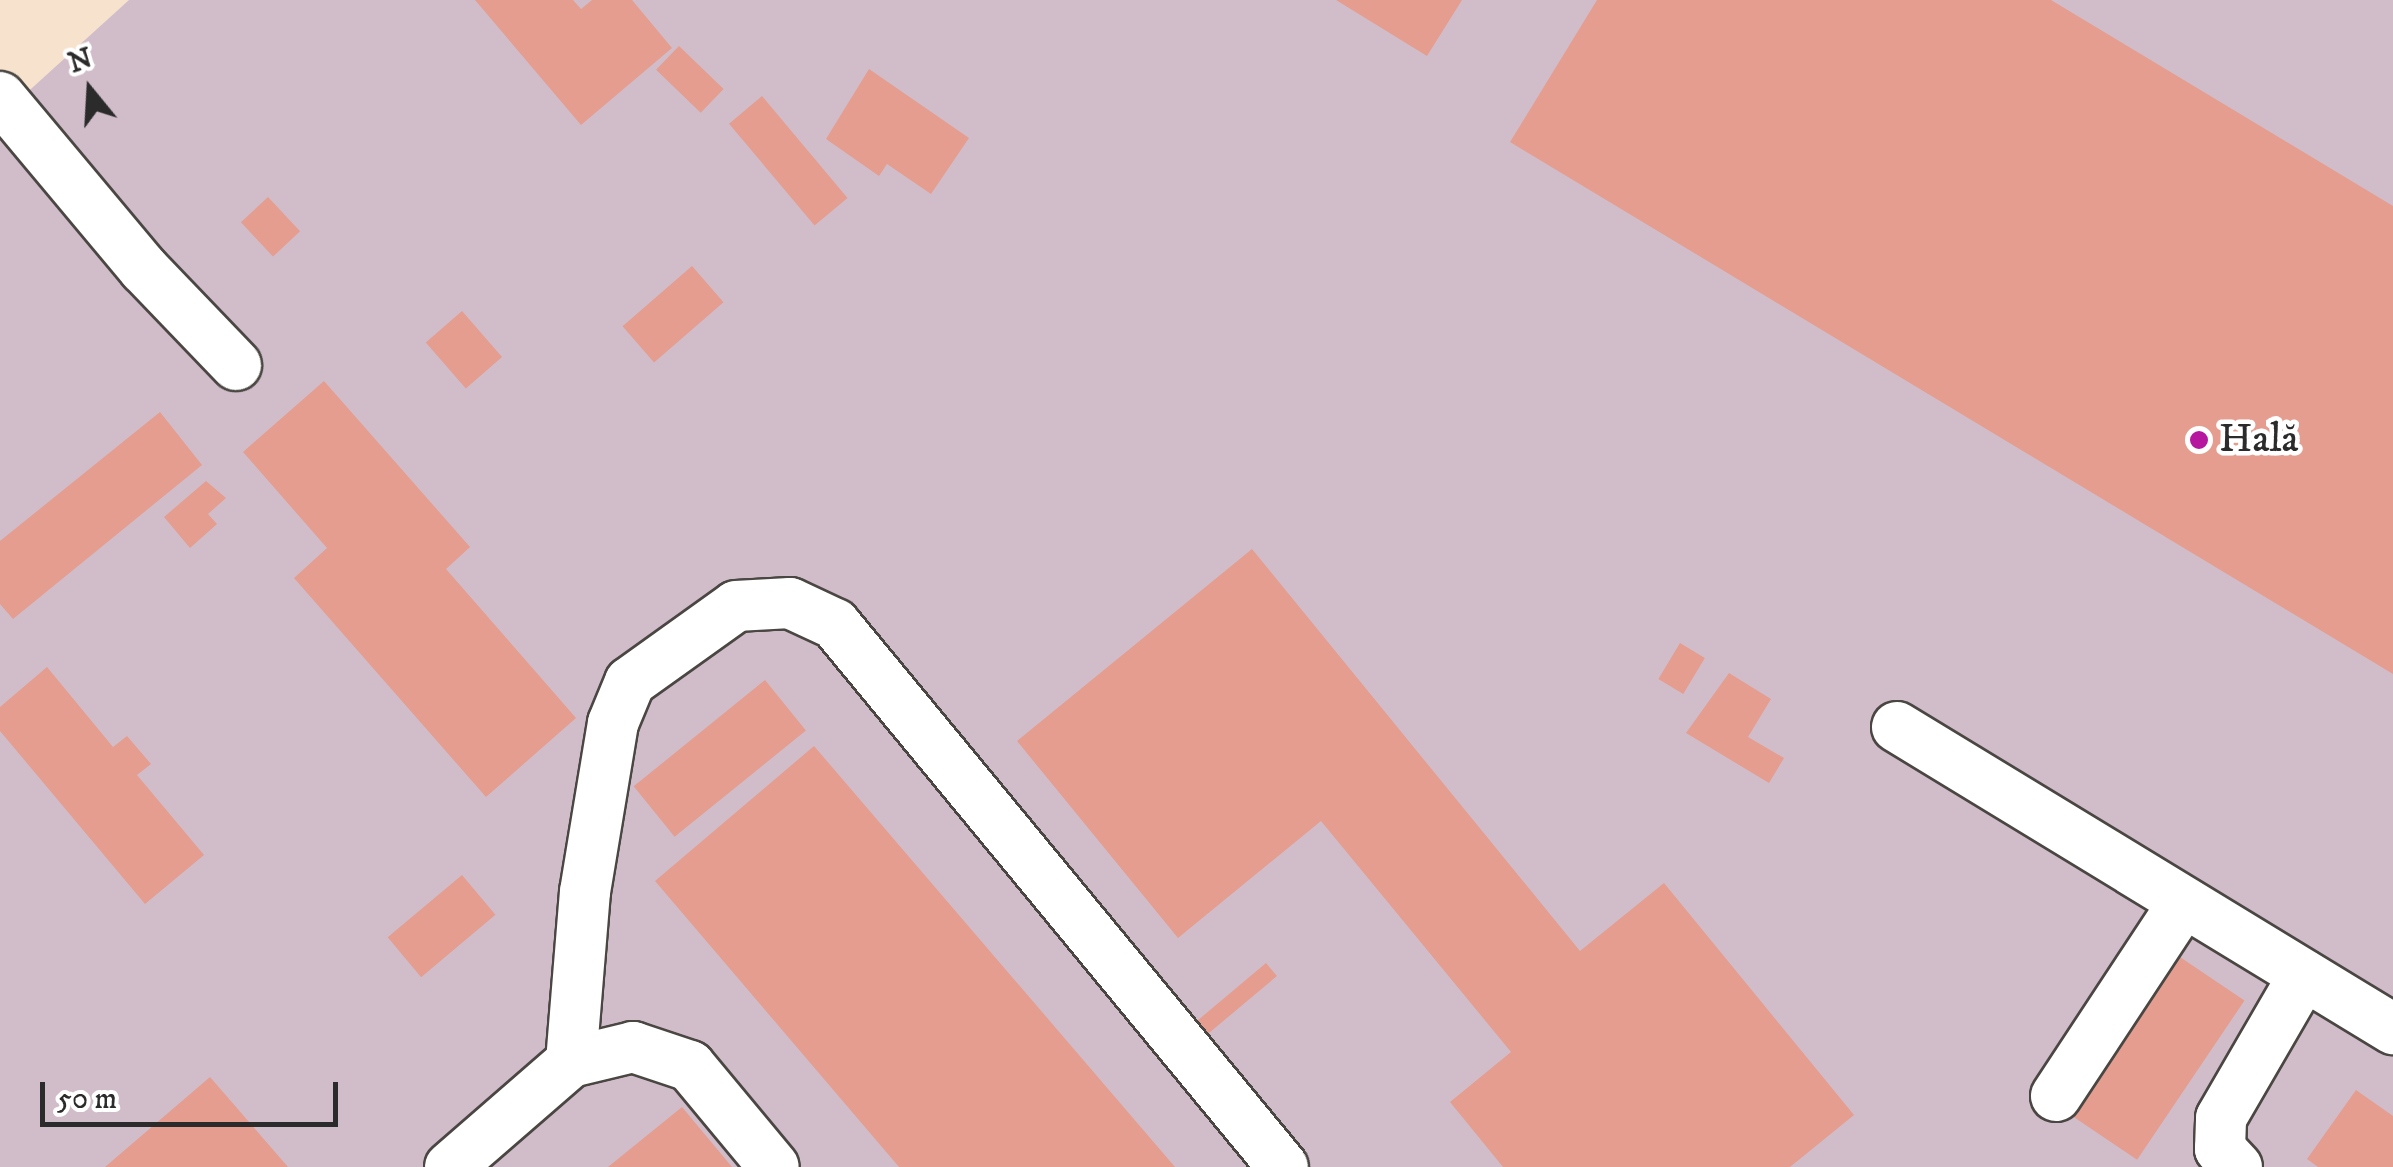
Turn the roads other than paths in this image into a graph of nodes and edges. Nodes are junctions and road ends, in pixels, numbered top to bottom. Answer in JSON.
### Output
{"nodes":[{"id":1,"x":0,"y":96,"type":"edge"},
{"id":2,"x":236,"y":365,"type":"dead end"},
{"id":3,"x":1898,"y":727,"type":"dead end"},
{"id":4,"x":2184,"y":902,"type":"junction"},
{"id":5,"x":2304,"y":975,"type":"junction"},
{"id":6,"x":2393,"y":1029,"type":"edge"},
{"id":7,"x":572,"y":1062,"type":"junction"},
{"id":8,"x":2056,"y":1096,"type":"dead end"},
{"id":9,"x":450,"y":1167,"type":"edge"},
{"id":10,"x":774,"y":1167,"type":"edge"},
{"id":11,"x":1282,"y":1167,"type":"edge"},
{"id":12,"x":2236,"y":1167,"type":"edge"}],
"edges":[{"from":1,"to":2,"type":"lane"},
{"from":3,"to":4,"type":"lane"},
{"from":4,"to":5,"type":"lane"},
{"from":4,"to":8,"type":"lane"},
{"from":5,"to":6,"type":"lane"},
{"from":5,"to":12,"type":"lane"},
{"from":7,"to":9,"type":"lane"},
{"from":7,"to":10,"type":"lane"},
{"from":7,"to":11,"type":"lane"}]}
